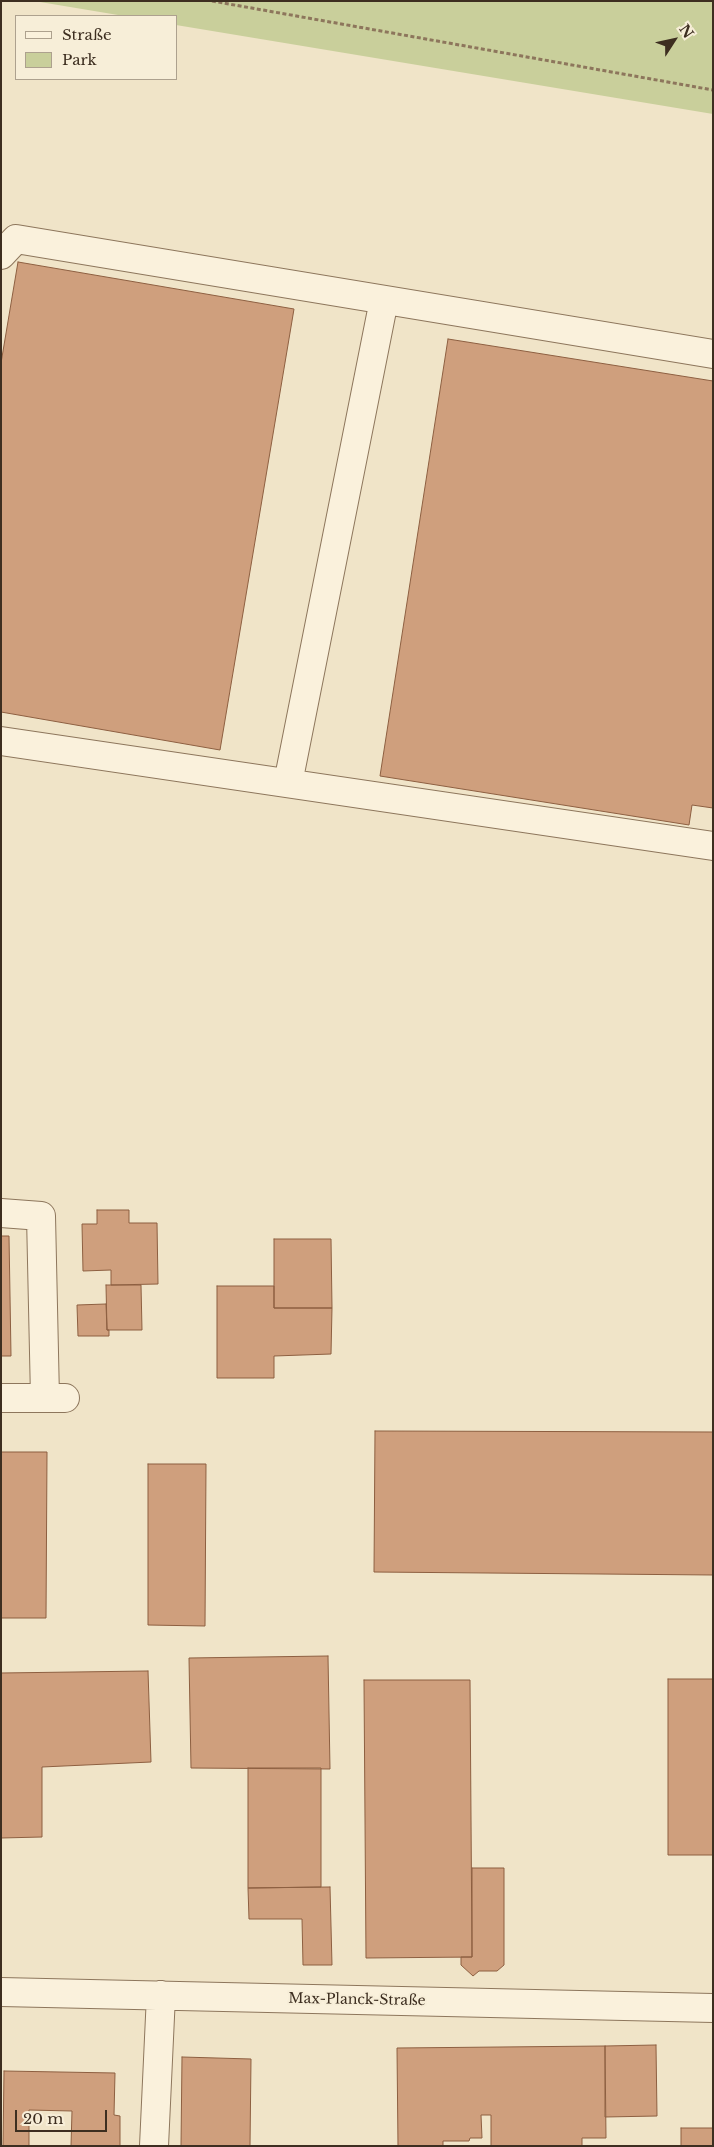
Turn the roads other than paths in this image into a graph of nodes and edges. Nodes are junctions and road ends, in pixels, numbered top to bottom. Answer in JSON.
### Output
{"nodes":[{"id":1,"x":1,"y":255,"type":"edge"},
{"id":2,"x":384,"y":300,"type":"junction"},
{"id":3,"x":713,"y":354,"type":"edge"},
{"id":4,"x":1,"y":741,"type":"edge"},
{"id":5,"x":288,"y":783,"type":"junction"},
{"id":6,"x":713,"y":846,"type":"edge"},
{"id":7,"x":1,"y":1212,"type":"edge"},
{"id":8,"x":1,"y":1398,"type":"edge"},
{"id":9,"x":1,"y":1992,"type":"edge"},
{"id":10,"x":161,"y":1996,"type":"junction"},
{"id":11,"x":713,"y":2008,"type":"edge"},
{"id":12,"x":154,"y":2146,"type":"edge"}],
"edges":[{"from":1,"to":2,"type":"street"},
{"from":2,"to":3,"type":"street"},
{"from":2,"to":5,"type":"street"},
{"from":4,"to":5,"type":"street"},
{"from":5,"to":6,"type":"street"},
{"from":7,"to":8,"type":"street"},
{"from":9,"to":10,"type":"street","name":"Max-Planck-Straße"},
{"from":10,"to":11,"type":"street","name":"Max-Planck-Straße"},
{"from":10,"to":12,"type":"street"}]}
